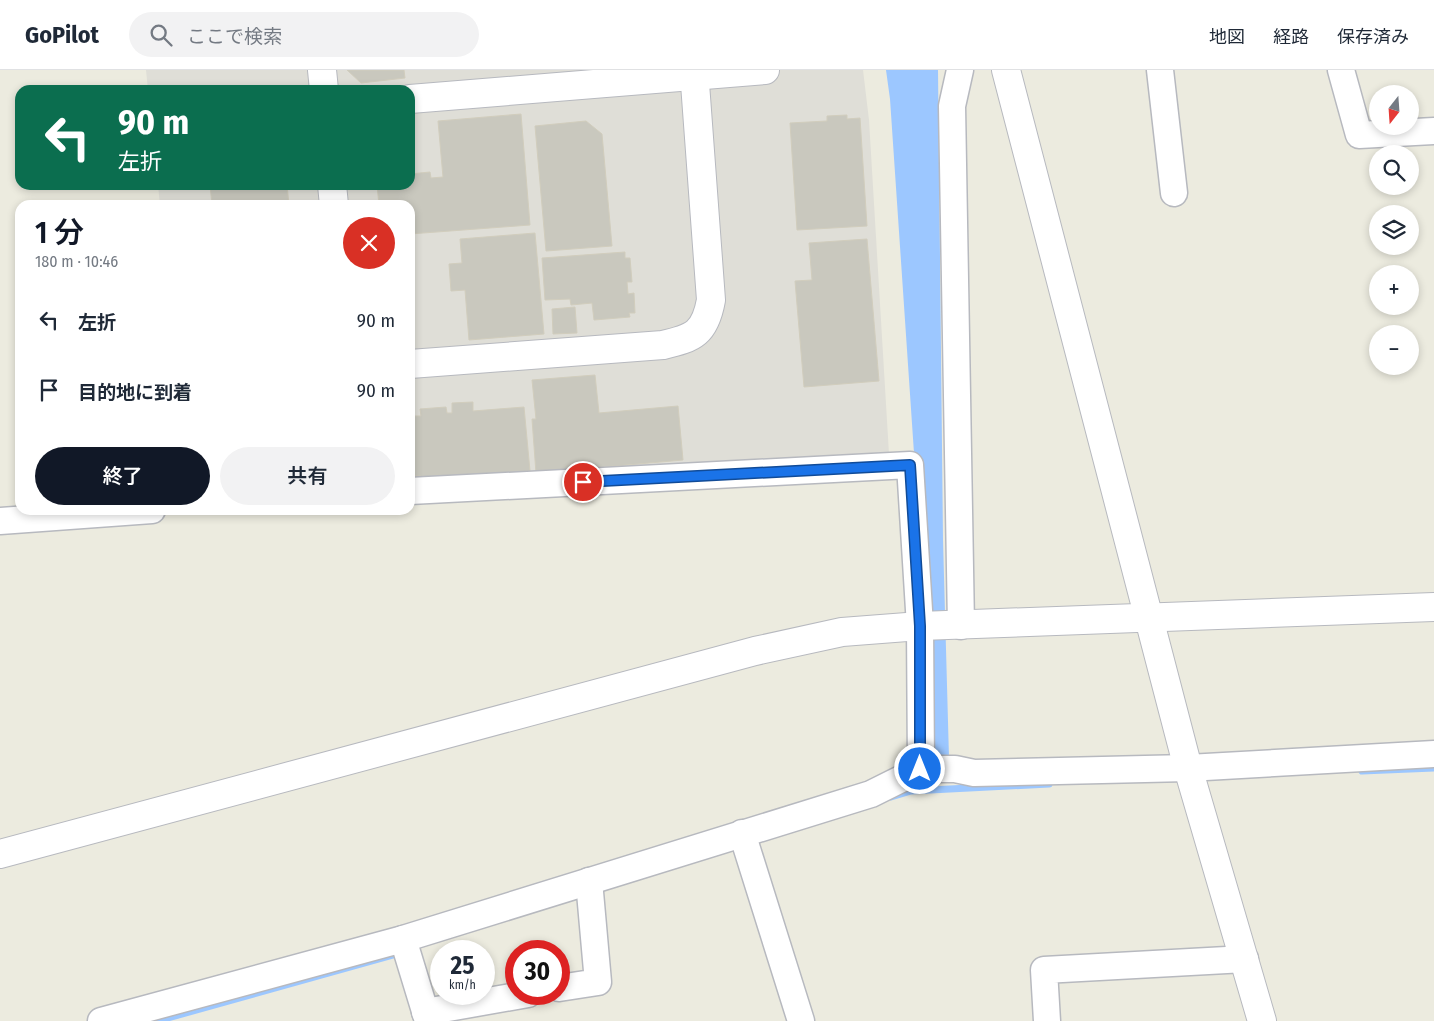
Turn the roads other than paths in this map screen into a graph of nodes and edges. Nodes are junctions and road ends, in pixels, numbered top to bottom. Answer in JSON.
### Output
{"nodes":[{"id":1,"x":322,"y":70,"type":"edge"},
{"id":2,"x":765,"y":70,"type":"edge"},
{"id":3,"x":960,"y":70,"type":"edge"},
{"id":4,"x":1006,"y":70,"type":"edge"},
{"id":5,"x":1160,"y":70,"type":"edge"},
{"id":6,"x":1341,"y":70,"type":"edge"},
{"id":7,"x":694,"y":73,"type":"edge"},
{"id":8,"x":324,"y":85,"type":"edge"},
{"id":9,"x":415,"y":99,"type":"edge"},
{"id":10,"x":1434,"y":131,"type":"edge"},
{"id":11,"x":1174,"y":193,"type":"dead end"},
{"id":12,"x":415,"y":364,"type":"edge"},
{"id":13,"x":415,"y":491,"type":"edge"},
{"id":14,"x":83,"y":515,"type":"edge"},
{"id":15,"x":0,"y":521,"type":"edge"},
{"id":16,"x":1434,"y":607,"type":"edge"},
{"id":17,"x":1149,"y":618,"type":"junction"},
{"id":18,"x":920,"y":626,"type":"junction"},
{"id":19,"x":958,"y":626,"type":"junction"},
{"id":20,"x":1434,"y":754,"type":"edge"},
{"id":21,"x":1188,"y":768,"type":"junction"},
{"id":22,"x":920,"y":769,"type":"junction"},
{"id":23,"x":742,"y":833,"type":"junction"},
{"id":24,"x":0,"y":854,"type":"edge"},
{"id":25,"x":588,"y":881,"type":"junction"},
{"id":26,"x":403,"y":939,"type":"junction"},
{"id":27,"x":1245,"y":959,"type":"junction"},
{"id":28,"x":570,"y":986,"type":"edge"},
{"id":29,"x":505,"y":999,"type":"edge"},
{"id":30,"x":427,"y":1016,"type":"edge"},
{"id":31,"x":101,"y":1021,"type":"edge"},
{"id":32,"x":801,"y":1021,"type":"edge"},
{"id":33,"x":1047,"y":1021,"type":"edge"},
{"id":34,"x":1262,"y":1021,"type":"edge"}],
"edges":[{"from":1,"to":8,"type":"street"},
{"from":2,"to":7,"type":"street"},
{"from":3,"to":19,"type":"street"},
{"from":4,"to":17,"type":"street"},
{"from":5,"to":11,"type":"street"},
{"from":6,"to":10,"type":"street"},
{"from":7,"to":9,"type":"street"},
{"from":7,"to":12,"type":"street"},
{"from":13,"to":18,"type":"street"},
{"from":14,"to":15,"type":"street"},
{"from":16,"to":17,"type":"street"},
{"from":17,"to":19,"type":"street"},
{"from":17,"to":21,"type":"street"},
{"from":18,"to":19,"type":"street"},
{"from":18,"to":22,"type":"street"},
{"from":18,"to":24,"type":"street"},
{"from":20,"to":21,"type":"street"},
{"from":21,"to":22,"type":"street"},
{"from":21,"to":27,"type":"street"},
{"from":22,"to":23,"type":"street"},
{"from":23,"to":25,"type":"street"},
{"from":23,"to":32,"type":"street"},
{"from":25,"to":26,"type":"street"},
{"from":25,"to":28,"type":"street"},
{"from":26,"to":30,"type":"street"},
{"from":26,"to":31,"type":"street"},
{"from":27,"to":33,"type":"street"},
{"from":27,"to":34,"type":"street"},
{"from":29,"to":30,"type":"street"}]}
